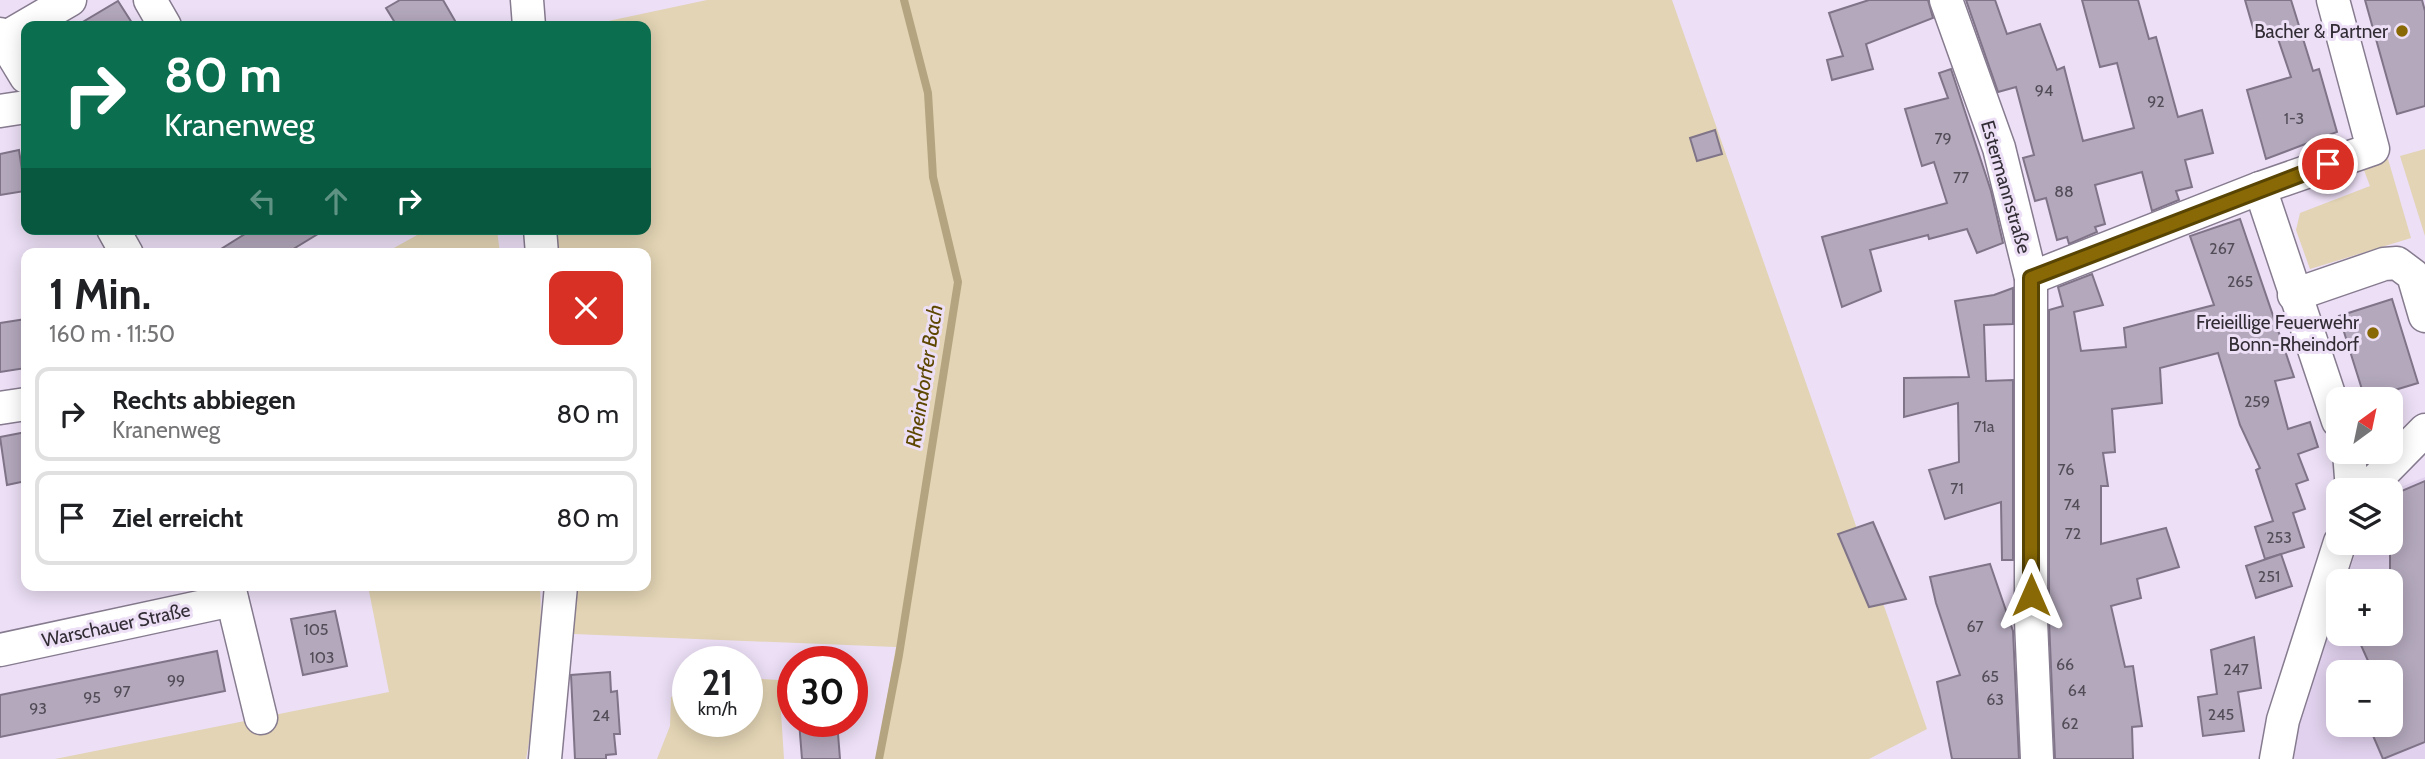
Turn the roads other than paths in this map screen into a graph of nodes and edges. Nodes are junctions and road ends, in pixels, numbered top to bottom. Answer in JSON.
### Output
{"nodes":[{"id":1,"x":70,"y":0,"type":"edge"},
{"id":2,"x":150,"y":0,"type":"edge"},
{"id":3,"x":527,"y":0,"type":"edge"},
{"id":4,"x":1946,"y":0,"type":"edge"},
{"id":5,"x":2333,"y":0,"type":"edge"},
{"id":6,"x":30,"y":21,"type":"edge"},
{"id":7,"x":162,"y":21,"type":"edge"},
{"id":8,"x":528,"y":21,"type":"edge"},
{"id":9,"x":21,"y":26,"type":"edge"},
{"id":10,"x":1,"y":36,"type":"edge"},
{"id":11,"x":21,"y":69,"type":"edge"},
{"id":12,"x":21,"y":108,"type":"edge"},
{"id":13,"x":0,"y":111,"type":"edge"},
{"id":14,"x":2260,"y":188,"type":"junction"},
{"id":15,"x":2031,"y":278,"type":"junction"},
{"id":16,"x":2294,"y":295,"type":"junction"},
{"id":17,"x":2425,"y":316,"type":"edge"},
{"id":18,"x":2326,"y":387,"type":"edge"},
{"id":19,"x":21,"y":405,"type":"edge"},
{"id":20,"x":0,"y":408,"type":"edge"},
{"id":21,"x":2425,"y":430,"type":"edge"},
{"id":22,"x":2378,"y":478,"type":"edge"},
{"id":23,"x":2336,"y":555,"type":"edge"},
{"id":24,"x":561,"y":591,"type":"edge"},
{"id":25,"x":231,"y":593,"type":"edge"},
{"id":26,"x":0,"y":650,"type":"edge"},
{"id":27,"x":261,"y":718,"type":"dead end"},
{"id":28,"x":545,"y":759,"type":"edge"},
{"id":29,"x":2037,"y":759,"type":"edge"},
{"id":30,"x":2276,"y":759,"type":"edge"}],
"edges":[{"from":1,"to":6,"type":"street"},
{"from":2,"to":7,"type":"street"},
{"from":3,"to":8,"type":"street"},
{"from":4,"to":15,"type":"street","name":"Estermannstraße"},
{"from":5,"to":14,"type":"street"},
{"from":9,"to":10,"type":"street"},
{"from":10,"to":11,"type":"street"},
{"from":12,"to":13,"type":"street"},
{"from":14,"to":15,"type":"street"},
{"from":14,"to":16,"type":"street"},
{"from":15,"to":29,"type":"street","name":"Estermannstraße"},
{"from":16,"to":17,"type":"street"},
{"from":16,"to":18,"type":"street"},
{"from":19,"to":20,"type":"street"},
{"from":21,"to":22,"type":"street"},
{"from":23,"to":30,"type":"street"},
{"from":24,"to":28,"type":"street"},
{"from":25,"to":26,"type":"street","name":"Warschauer Straße"},
{"from":25,"to":27,"type":"street","name":"Warschauer Straße"}]}
